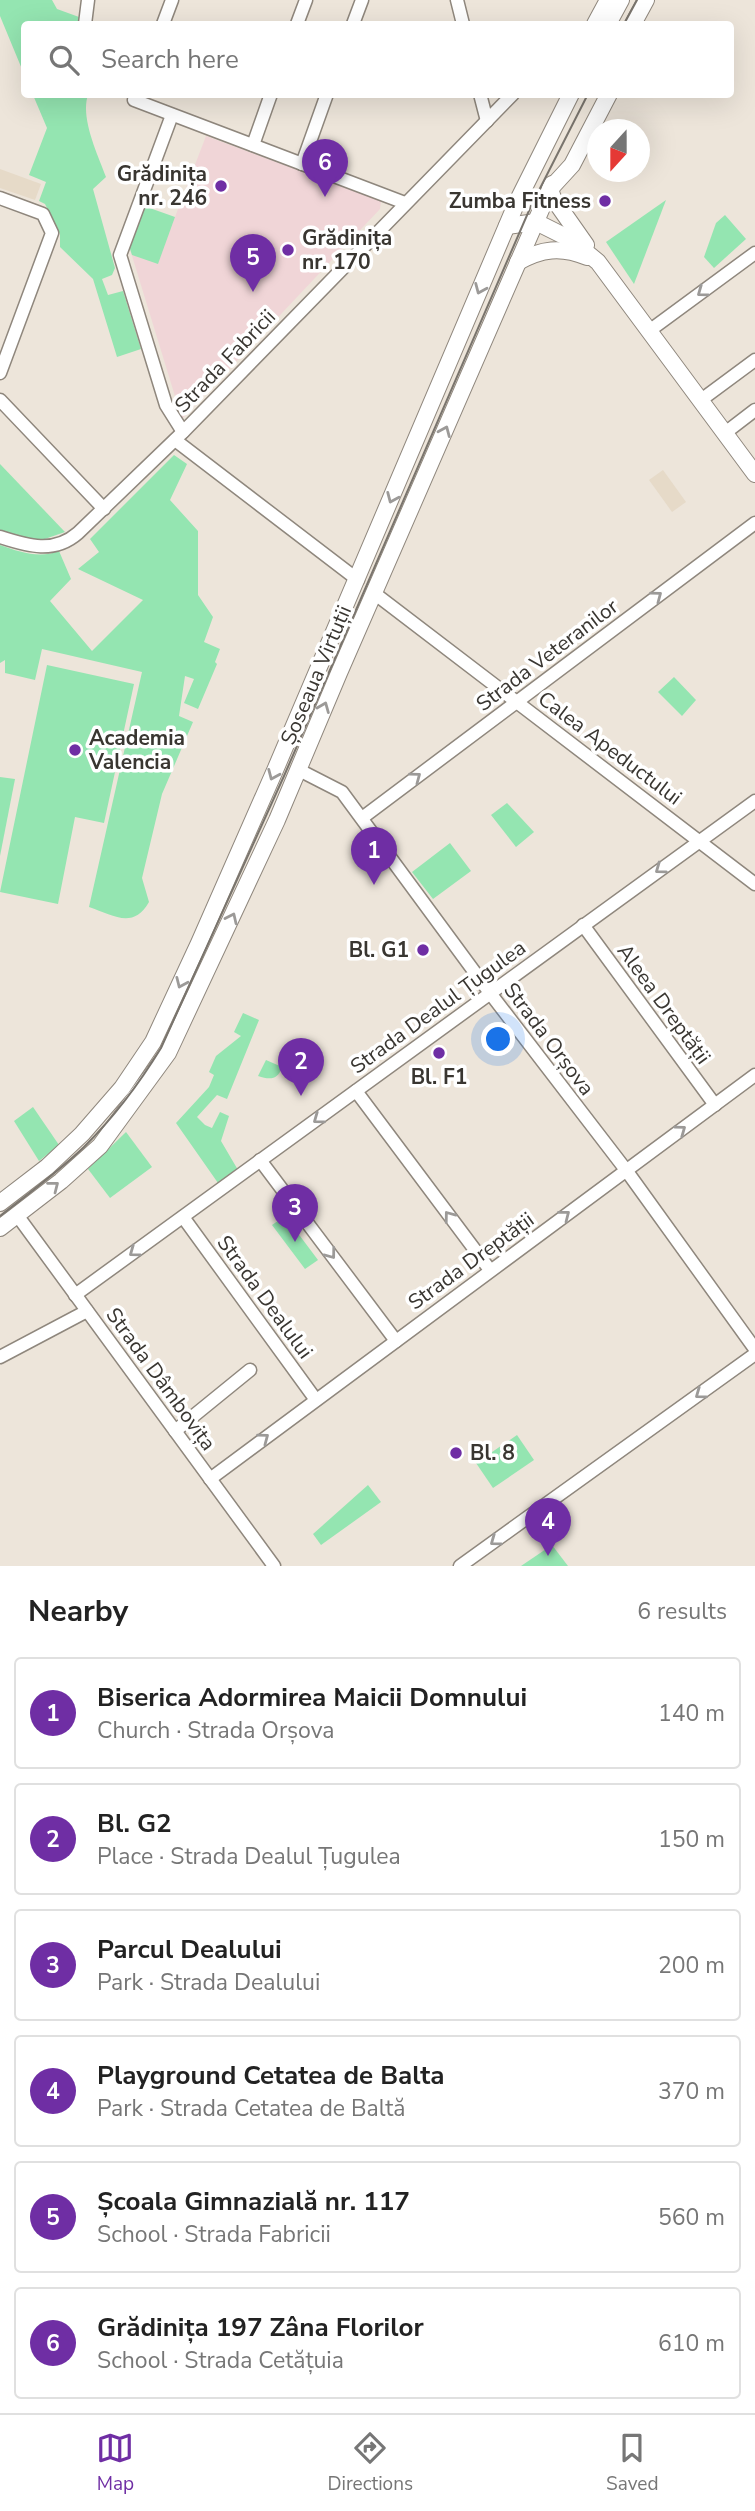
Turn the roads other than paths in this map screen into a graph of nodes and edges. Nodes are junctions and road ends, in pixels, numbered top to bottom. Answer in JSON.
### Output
{"nodes":[{"id":1,"x":88,"y":0,"type":"edge"},
{"id":2,"x":172,"y":0,"type":"edge"},
{"id":3,"x":306,"y":0,"type":"edge"},
{"id":4,"x":362,"y":0,"type":"edge"},
{"id":5,"x":457,"y":0,"type":"edge"},
{"id":6,"x":646,"y":0,"type":"edge"},
{"id":7,"x":657,"y":0,"type":"edge"},
{"id":8,"x":612,"y":1,"type":"edge"},
{"id":9,"x":85,"y":21,"type":"edge"},
{"id":10,"x":164,"y":21,"type":"edge"},
{"id":11,"x":298,"y":21,"type":"edge"},
{"id":12,"x":354,"y":21,"type":"edge"},
{"id":13,"x":462,"y":21,"type":"edge"},
{"id":14,"x":588,"y":21,"type":"edge"},
{"id":15,"x":597,"y":21,"type":"edge"},
{"id":16,"x":609,"y":21,"type":"edge"},
{"id":17,"x":635,"y":21,"type":"edge"},
{"id":18,"x":646,"y":21,"type":"edge"},
{"id":19,"x":137,"y":98,"type":"edge"},
{"id":20,"x":270,"y":98,"type":"edge"},
{"id":21,"x":326,"y":98,"type":"edge"},
{"id":22,"x":481,"y":98,"type":"edge"},
{"id":23,"x":509,"y":98,"type":"edge"},
{"id":24,"x":557,"y":98,"type":"edge"},
{"id":25,"x":569,"y":98,"type":"edge"},
{"id":26,"x":595,"y":98,"type":"edge"},
{"id":27,"x":607,"y":98,"type":"edge"},
{"id":28,"x":172,"y":115,"type":"junction"},
{"id":29,"x":486,"y":121,"type":"junction"},
{"id":30,"x":253,"y":145,"type":"junction"},
{"id":31,"x":302,"y":164,"type":"junction"},
{"id":32,"x":550,"y":189,"type":"junction"},
{"id":33,"x":0,"y":198,"type":"edge"},
{"id":34,"x":405,"y":203,"type":"junction"},
{"id":35,"x":536,"y":222,"type":"junction"},
{"id":36,"x":507,"y":226,"type":"junction"},
{"id":37,"x":755,"y":253,"type":"edge"},
{"id":38,"x":518,"y":262,"type":"junction"},
{"id":39,"x":598,"y":262,"type":"junction"},
{"id":40,"x":649,"y":331,"type":"junction"},
{"id":41,"x":755,"y":360,"type":"edge"},
{"id":42,"x":0,"y":373,"type":"edge"},
{"id":43,"x":0,"y":400,"type":"edge"},
{"id":44,"x":701,"y":400,"type":"junction"},
{"id":45,"x":755,"y":411,"type":"edge"},
{"id":46,"x":725,"y":433,"type":"junction"},
{"id":47,"x":179,"y":436,"type":"junction"},
{"id":48,"x":752,"y":463,"type":"edge"},
{"id":49,"x":104,"y":509,"type":"junction"},
{"id":50,"x":755,"y":523,"type":"edge"},
{"id":51,"x":0,"y":537,"type":"edge"},
{"id":52,"x":358,"y":580,"type":"junction"},
{"id":53,"x":374,"y":593,"type":"junction"},
{"id":54,"x":517,"y":701,"type":"junction"},
{"id":55,"x":299,"y":770,"type":"junction"},
{"id":56,"x":755,"y":801,"type":"edge"},
{"id":57,"x":362,"y":818,"type":"junction"},
{"id":58,"x":699,"y":841,"type":"junction"},
{"id":59,"x":755,"y":884,"type":"edge"},
{"id":60,"x":583,"y":925,"type":"junction"},
{"id":61,"x":491,"y":993,"type":"junction"},
{"id":62,"x":755,"y":1075,"type":"edge"},
{"id":63,"x":356,"y":1091,"type":"junction"},
{"id":64,"x":715,"y":1105,"type":"junction"},
{"id":65,"x":260,"y":1160,"type":"junction"},
{"id":66,"x":626,"y":1170,"type":"junction"},
{"id":67,"x":0,"y":1203,"type":"edge"},
{"id":68,"x":17,"y":1216,"type":"junction"},
{"id":69,"x":183,"y":1217,"type":"junction"},
{"id":70,"x":0,"y":1228,"type":"edge"},
{"id":71,"x":490,"y":1270,"type":"junction"},
{"id":72,"x":75,"y":1295,"type":"junction"},
{"id":73,"x":87,"y":1311,"type":"junction"},
{"id":74,"x":396,"y":1341,"type":"junction"},
{"id":75,"x":755,"y":1349,"type":"edge"},
{"id":76,"x":755,"y":1354,"type":"edge"},
{"id":77,"x":0,"y":1357,"type":"edge"},
{"id":78,"x":250,"y":1370,"type":"dead end"},
{"id":79,"x":316,"y":1400,"type":"junction"},
{"id":80,"x":175,"y":1431,"type":"junction"},
{"id":81,"x":210,"y":1479,"type":"junction"},
{"id":82,"x":274,"y":1566,"type":"edge"},
{"id":83,"x":460,"y":1566,"type":"edge"}],
"edges":[{"from":1,"to":9,"type":"street"},
{"from":2,"to":10,"type":"street"},
{"from":3,"to":11,"type":"street"},
{"from":4,"to":12,"type":"street"},
{"from":5,"to":13,"type":"street"},
{"from":6,"to":17,"type":"main road"},
{"from":7,"to":18,"type":"main road"},
{"from":8,"to":14,"type":"street"},
{"from":8,"to":15,"type":"main road"},
{"from":8,"to":16,"type":"main road"},
{"from":19,"to":28,"type":"street"},
{"from":20,"to":30,"type":"street"},
{"from":21,"to":31,"type":"street"},
{"from":22,"to":29,"type":"street"},
{"from":23,"to":29,"type":"street","name":"Strada Fabricii"},
{"from":24,"to":36,"type":"main road","name":"Șoseaua Virtuții"},
{"from":25,"to":36,"type":"main road"},
{"from":26,"to":32,"type":"main road"},
{"from":27,"to":32,"type":"main road","name":"Șoseaua Virtuții"},
{"from":28,"to":30,"type":"street"},
{"from":28,"to":47,"type":"street"},
{"from":29,"to":34,"type":"street","name":"Strada Fabricii"},
{"from":30,"to":31,"type":"street"},
{"from":31,"to":34,"type":"street"},
{"from":32,"to":35,"type":"main road","name":"Șoseaua Virtuții"},
{"from":32,"to":39,"type":"main road"},
{"from":33,"to":42,"type":"street"},
{"from":34,"to":47,"type":"street","name":"Strada Fabricii"},
{"from":35,"to":36,"type":"main road"},
{"from":35,"to":38,"type":"main road","name":"Șoseaua Virtuții"},
{"from":35,"to":39,"type":"main road"},
{"from":36,"to":52,"type":"main road","name":"Șoseaua Virtuții","one_way":true},
{"from":37,"to":40,"type":"street","one_way":true},
{"from":38,"to":39,"type":"main road"},
{"from":53,"to":38,"type":"main road","name":"Șoseaua Virtuții","one_way":true},
{"from":39,"to":40,"type":"main road"},
{"from":40,"to":44,"type":"main road"},
{"from":41,"to":44,"type":"street"},
{"from":43,"to":49,"type":"street"},
{"from":44,"to":46,"type":"main road"},
{"from":45,"to":46,"type":"street"},
{"from":46,"to":48,"type":"main road"},
{"from":47,"to":49,"type":"street","name":"Strada Fabricii"},
{"from":47,"to":52,"type":"street"},
{"from":49,"to":51,"type":"street","name":"Strada Fabricii"},
{"from":54,"to":50,"type":"street","name":"Strada Veteranilor","one_way":true},
{"from":52,"to":67,"type":"main road","name":"Șoseaua Virtuții","one_way":true},
{"from":53,"to":54,"type":"street","name":"Calea Apeductului"},
{"from":55,"to":53,"type":"main road","name":"Șoseaua Virtuții","one_way":true},
{"from":57,"to":54,"type":"street","name":"Strada Veteranilor","one_way":true},
{"from":54,"to":58,"type":"street","name":"Calea Apeductului"},
{"from":55,"to":57,"type":"street","name":"Strada Orșova"},
{"from":68,"to":55,"type":"main road","name":"Șoseaua Virtuții","one_way":true},
{"from":56,"to":58,"type":"street","name":"Strada Dealul Țugulea"},
{"from":57,"to":61,"type":"street","name":"Strada Orșova"},
{"from":58,"to":59,"type":"street","name":"Calea Apeductului"},
{"from":58,"to":60,"type":"street","name":"Strada Dealul Țugulea","one_way":true},
{"from":60,"to":61,"type":"street","name":"Strada Dealul Țugulea"},
{"from":60,"to":64,"type":"street","name":"Aleea Dreptății"},
{"from":61,"to":63,"type":"street","name":"Strada Dealul Țugulea"},
{"from":61,"to":66,"type":"street","name":"Strada Orșova"},
{"from":62,"to":64,"type":"street","name":"Strada Dreptății"},
{"from":63,"to":65,"type":"street","name":"Strada Dealul Țugulea","one_way":true},
{"from":71,"to":63,"type":"street","one_way":true},
{"from":66,"to":64,"type":"street","name":"Strada Dreptății","one_way":true},
{"from":65,"to":69,"type":"street","name":"Strada Dealul Țugulea"},
{"from":65,"to":74,"type":"street","one_way":true},
{"from":71,"to":66,"type":"street","name":"Strada Dreptății","one_way":true},
{"from":66,"to":75,"type":"street","name":"Strada Orșova"},
{"from":68,"to":70,"type":"main road","name":"Șoseaua Virtuții"},
{"from":68,"to":72,"type":"street","name":"Strada Dâmbovița"},
{"from":69,"to":72,"type":"street","name":"Strada Dealul Țugulea","one_way":true},
{"from":69,"to":79,"type":"street","name":"Strada Dealului"},
{"from":71,"to":74,"type":"street","name":"Strada Dreptății"},
{"from":72,"to":73,"type":"street","name":"Strada Dâmbovița"},
{"from":73,"to":77,"type":"street"},
{"from":73,"to":80,"type":"street","name":"Strada Dâmbovița"},
{"from":74,"to":79,"type":"street","name":"Strada Dreptății"},
{"from":76,"to":83,"type":"street","one_way":true},
{"from":78,"to":80,"type":"street"},
{"from":81,"to":79,"type":"street","name":"Strada Dreptății","one_way":true},
{"from":80,"to":81,"type":"street","name":"Strada Dâmbovița"},
{"from":81,"to":82,"type":"street","name":"Strada Dâmbovița"}]}
